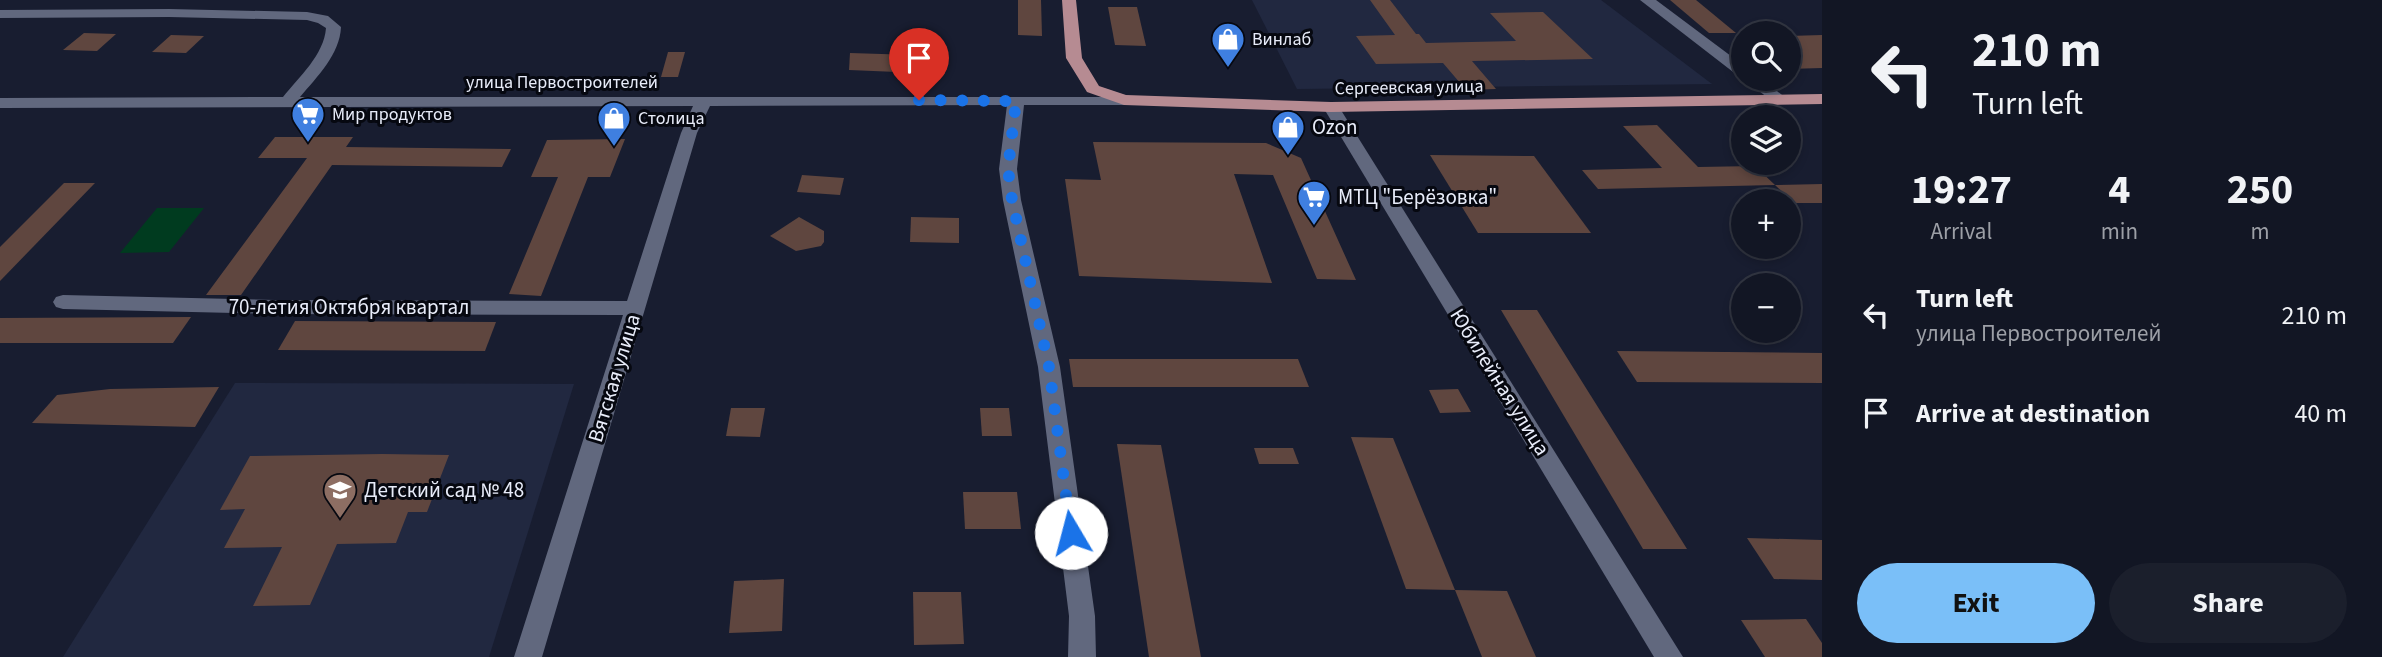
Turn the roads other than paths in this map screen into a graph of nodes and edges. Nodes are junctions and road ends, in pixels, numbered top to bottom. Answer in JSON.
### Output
{"nodes":[{"id":1,"x":1069,"y":0,"type":"edge"},
{"id":2,"x":1647,"y":0,"type":"edge"},
{"id":3,"x":0,"y":15,"type":"edge"},
{"id":4,"x":1731,"y":63,"type":"edge"},
{"id":5,"x":1768,"y":91,"type":"edge"},
{"id":6,"x":1779,"y":99,"type":"junction"},
{"id":7,"x":1822,"y":99,"type":"edge"},
{"id":8,"x":1124,"y":100,"type":"junction"},
{"id":9,"x":704,"y":101,"type":"junction"},
{"id":10,"x":1016,"y":101,"type":"junction"},
{"id":11,"x":288,"y":102,"type":"junction"},
{"id":12,"x":0,"y":103,"type":"edge"},
{"id":13,"x":1331,"y":107,"type":"junction"},
{"id":14,"x":63,"y":302,"type":"dead end"},
{"id":15,"x":635,"y":308,"type":"junction"},
{"id":16,"x":528,"y":657,"type":"edge"},
{"id":17,"x":1082,"y":657,"type":"edge"},
{"id":18,"x":1669,"y":657,"type":"edge"}],
"edges":[{"from":1,"to":8,"type":"main road","name":"Сергеевская улица"},
{"from":2,"to":4,"type":"street"},
{"from":3,"to":11,"type":"street"},
{"from":5,"to":6,"type":"street"},
{"from":6,"to":7,"type":"main road","name":"Сергеевская улица"},
{"from":6,"to":13,"type":"main road","name":"Сергеевская улица"},
{"from":8,"to":10,"type":"street","name":"улица Первостроителей"},
{"from":8,"to":13,"type":"main road","name":"Сергеевская улица"},
{"from":9,"to":10,"type":"street","name":"улица Первостроителей"},
{"from":9,"to":11,"type":"street","name":"улица Первостроителей"},
{"from":9,"to":15,"type":"street","name":"Вятская улица"},
{"from":10,"to":17,"type":"street"},
{"from":11,"to":12,"type":"street","name":"улица Первостроителей"},
{"from":13,"to":18,"type":"street","name":"Юбилейная улица"},
{"from":14,"to":15,"type":"street","name":"70-летия Октября квартал"},
{"from":15,"to":16,"type":"street","name":"Вятская улица"}]}
